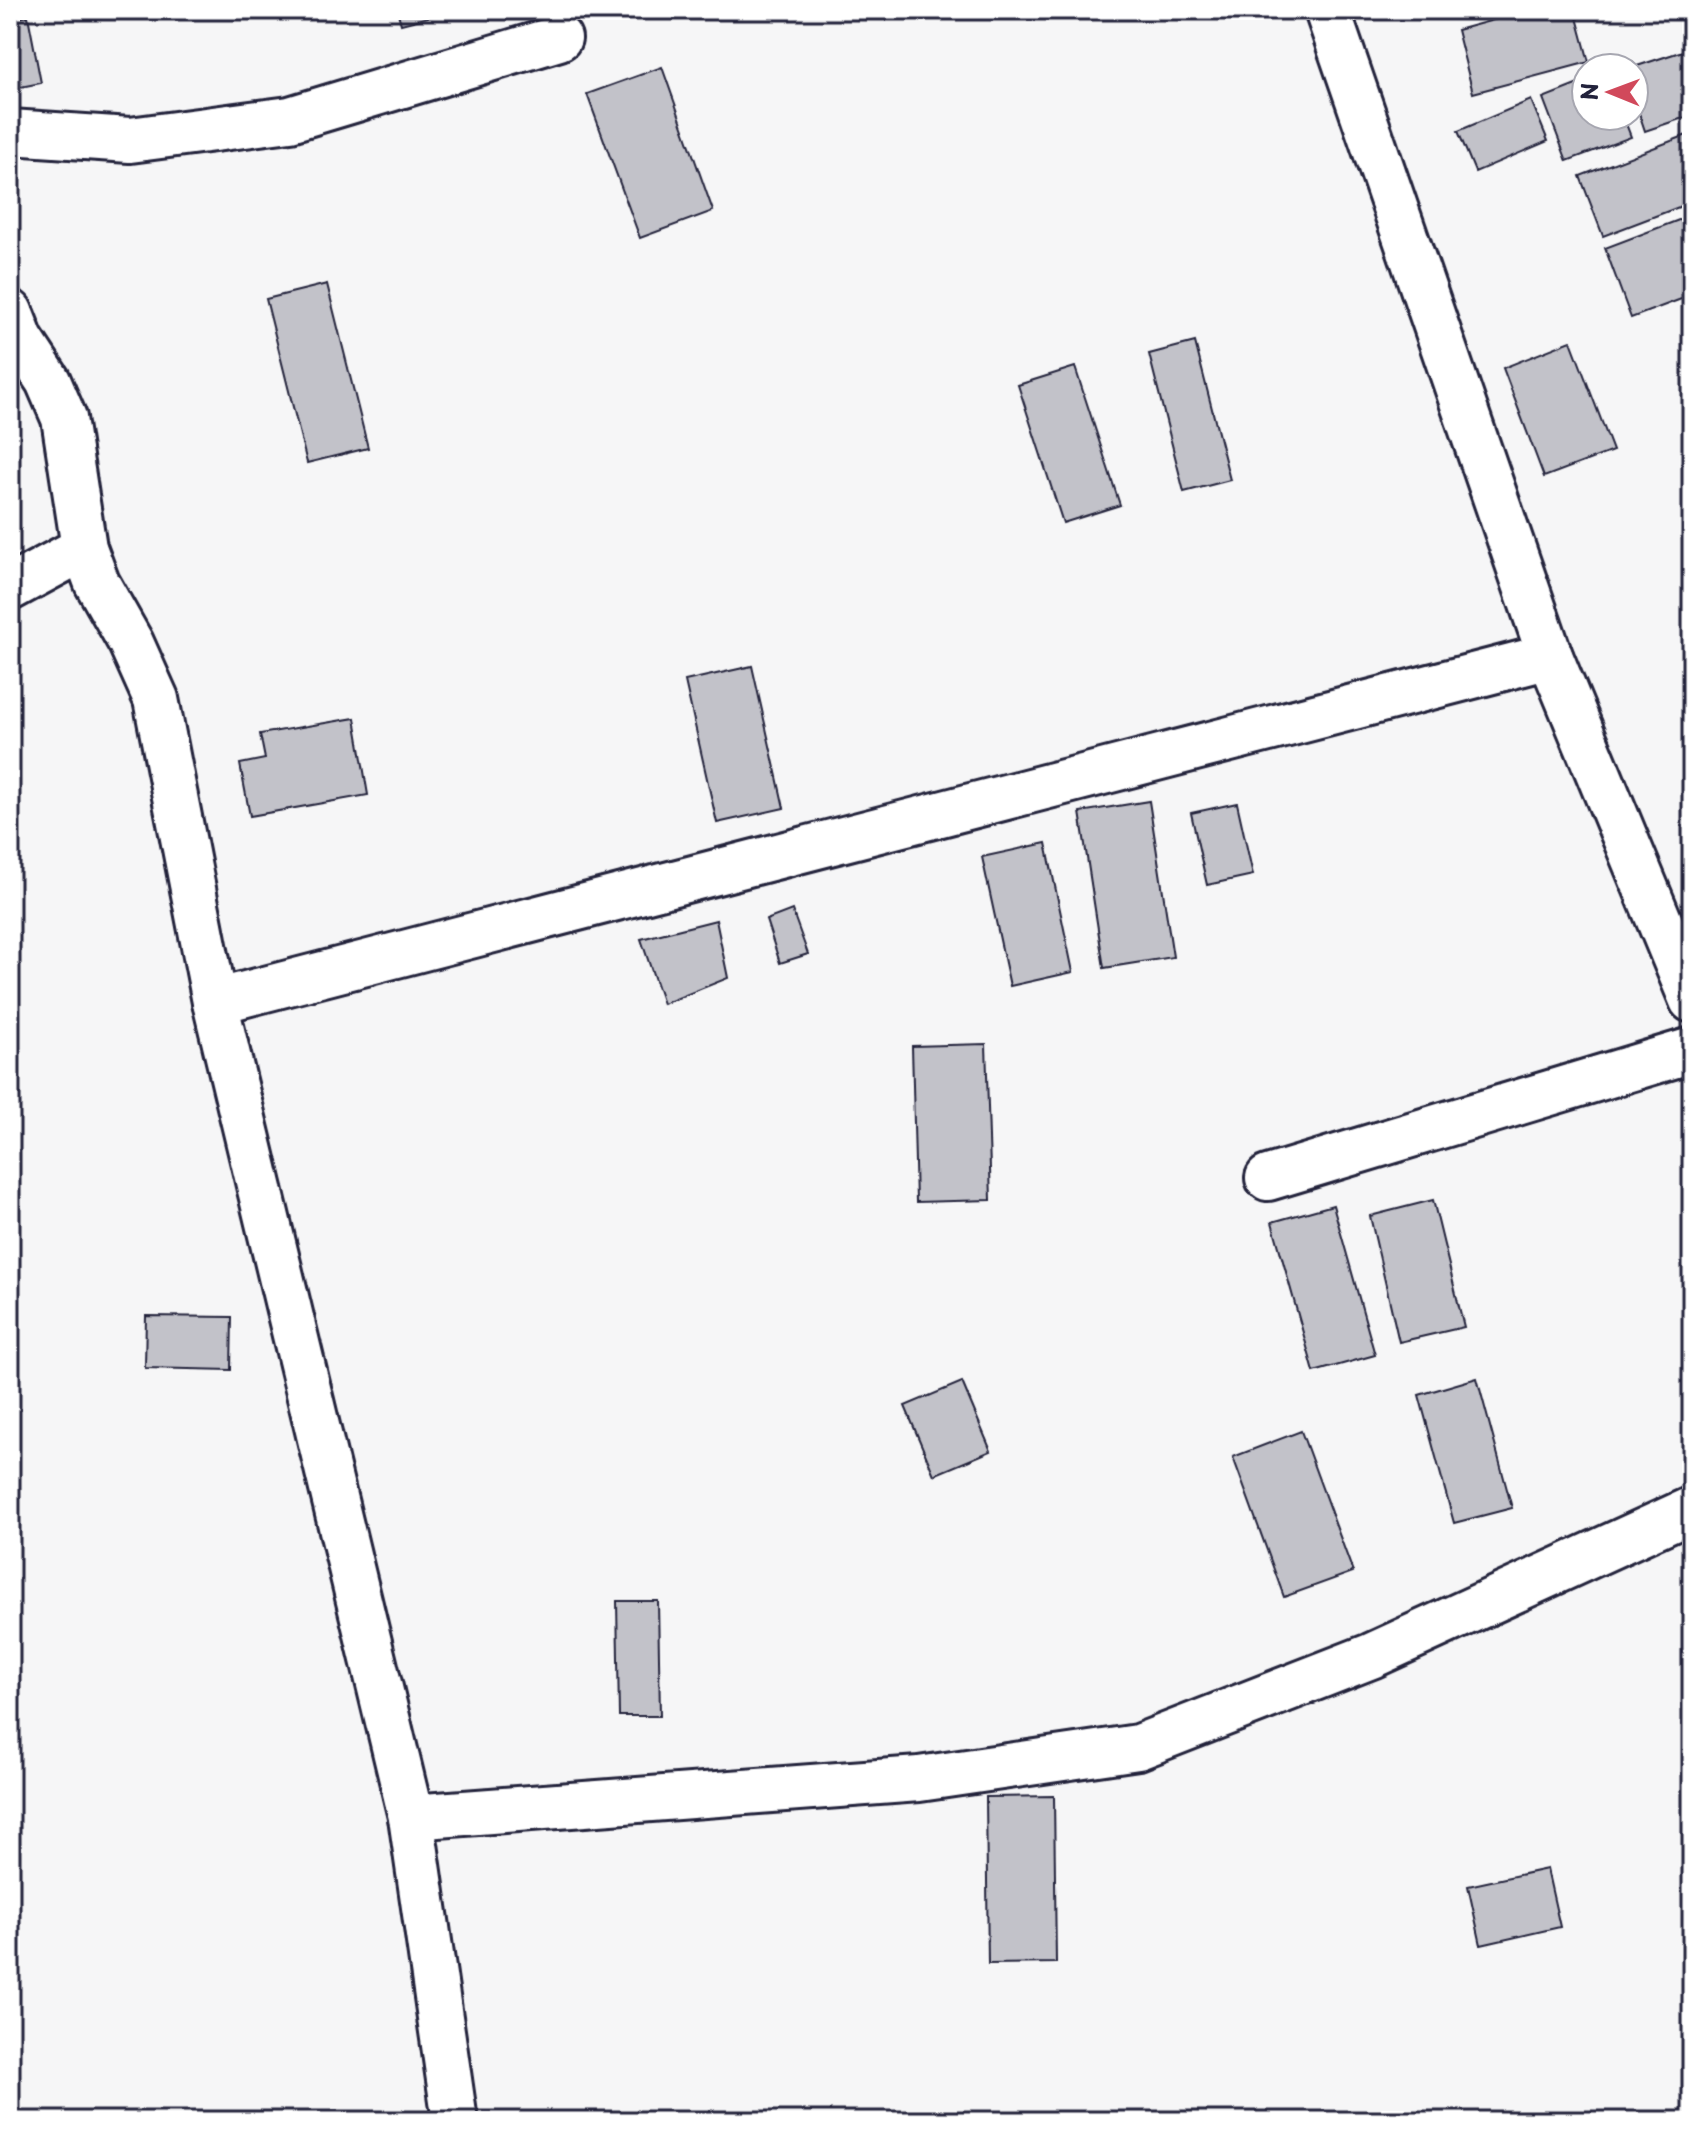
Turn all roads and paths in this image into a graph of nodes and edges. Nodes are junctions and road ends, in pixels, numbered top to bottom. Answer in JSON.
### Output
{"nodes":[{"id":1,"x":1327,"y":10,"type":"edge"},
{"id":2,"x":559,"y":38,"type":"dead end"},
{"id":3,"x":10,"y":132,"type":"edge"},
{"id":4,"x":10,"y":312,"type":"edge"},
{"id":5,"x":84,"y":548,"type":"junction"},
{"id":6,"x":10,"y":588,"type":"edge"},
{"id":7,"x":1550,"y":656,"type":"junction"},
{"id":8,"x":1692,"y":1000,"type":"edge"},
{"id":9,"x":215,"y":1002,"type":"junction"},
{"id":10,"x":1692,"y":1050,"type":"edge"},
{"id":11,"x":1268,"y":1178,"type":"dead end"},
{"id":12,"x":1692,"y":1509,"type":"edge"},
{"id":13,"x":411,"y":1817,"type":"junction"},
{"id":14,"x":455,"y":2121,"type":"edge"}],
"edges":[{"from":1,"to":7,"type":"street"},
{"from":2,"to":3,"type":"street"},
{"from":4,"to":5,"type":"street"},
{"from":5,"to":6,"type":"street"},
{"from":5,"to":9,"type":"street"},
{"from":7,"to":8,"type":"street"},
{"from":7,"to":9,"type":"street"},
{"from":9,"to":13,"type":"street"},
{"from":10,"to":11,"type":"street"},
{"from":12,"to":13,"type":"street"},
{"from":13,"to":14,"type":"street"}]}
